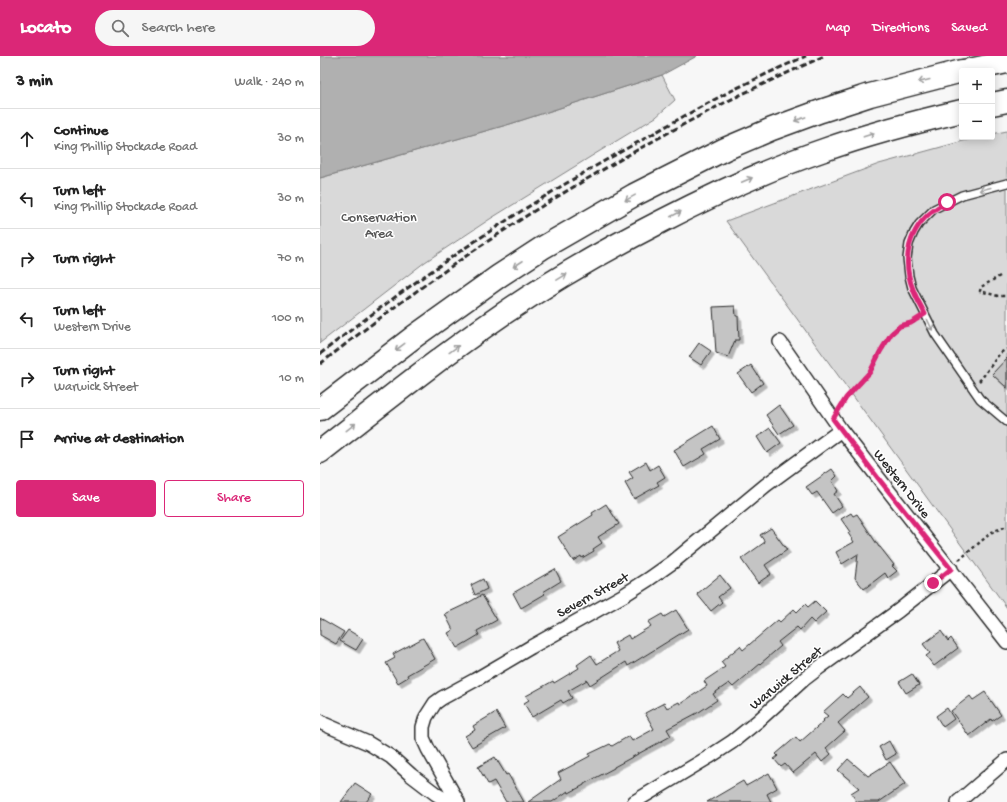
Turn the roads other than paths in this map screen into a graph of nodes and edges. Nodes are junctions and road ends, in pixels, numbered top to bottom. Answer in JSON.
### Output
{"nodes":[{"id":1,"x":1007,"y":62,"type":"edge"},
{"id":2,"x":978,"y":68,"type":"edge"},
{"id":3,"x":959,"y":72,"type":"edge"},
{"id":4,"x":1007,"y":101,"type":"edge"},
{"id":5,"x":995,"y":103,"type":"edge"},
{"id":6,"x":959,"y":112,"type":"edge"},
{"id":7,"x":1007,"y":183,"type":"edge"},
{"id":8,"x":780,"y":342,"type":"dead end"},
{"id":9,"x":320,"y":408,"type":"edge"},
{"id":10,"x":1007,"y":422,"type":"edge"},
{"id":11,"x":841,"y":430,"type":"junction"},
{"id":12,"x":320,"y":452,"type":"edge"},
{"id":13,"x":951,"y":569,"type":"junction"},
{"id":14,"x":1007,"y":642,"type":"edge"},
{"id":15,"x":320,"y":721,"type":"edge"},
{"id":16,"x":1007,"y":760,"type":"edge"},
{"id":17,"x":449,"y":802,"type":"edge"},
{"id":18,"x":458,"y":802,"type":"edge"},
{"id":19,"x":634,"y":802,"type":"edge"},
{"id":20,"x":958,"y":802,"type":"edge"}],
"edges":[{"from":1,"to":2,"type":"highway"},
{"from":3,"to":9,"type":"highway","one_way":true},
{"from":4,"to":5,"type":"highway"},
{"from":12,"to":6,"type":"highway","one_way":true},
{"from":7,"to":10,"type":"lane","one_way":true},
{"from":8,"to":11,"type":"street","name":"Western Drive"},
{"from":11,"to":13,"type":"street","name":"Western Drive"},
{"from":11,"to":18,"type":"street","name":"Severn Street"},
{"from":13,"to":14,"type":"street","name":"Western Drive"},
{"from":13,"to":19,"type":"street","name":"Warwick Street"},
{"from":15,"to":17,"type":"street"},
{"from":16,"to":20,"type":"street"}]}
